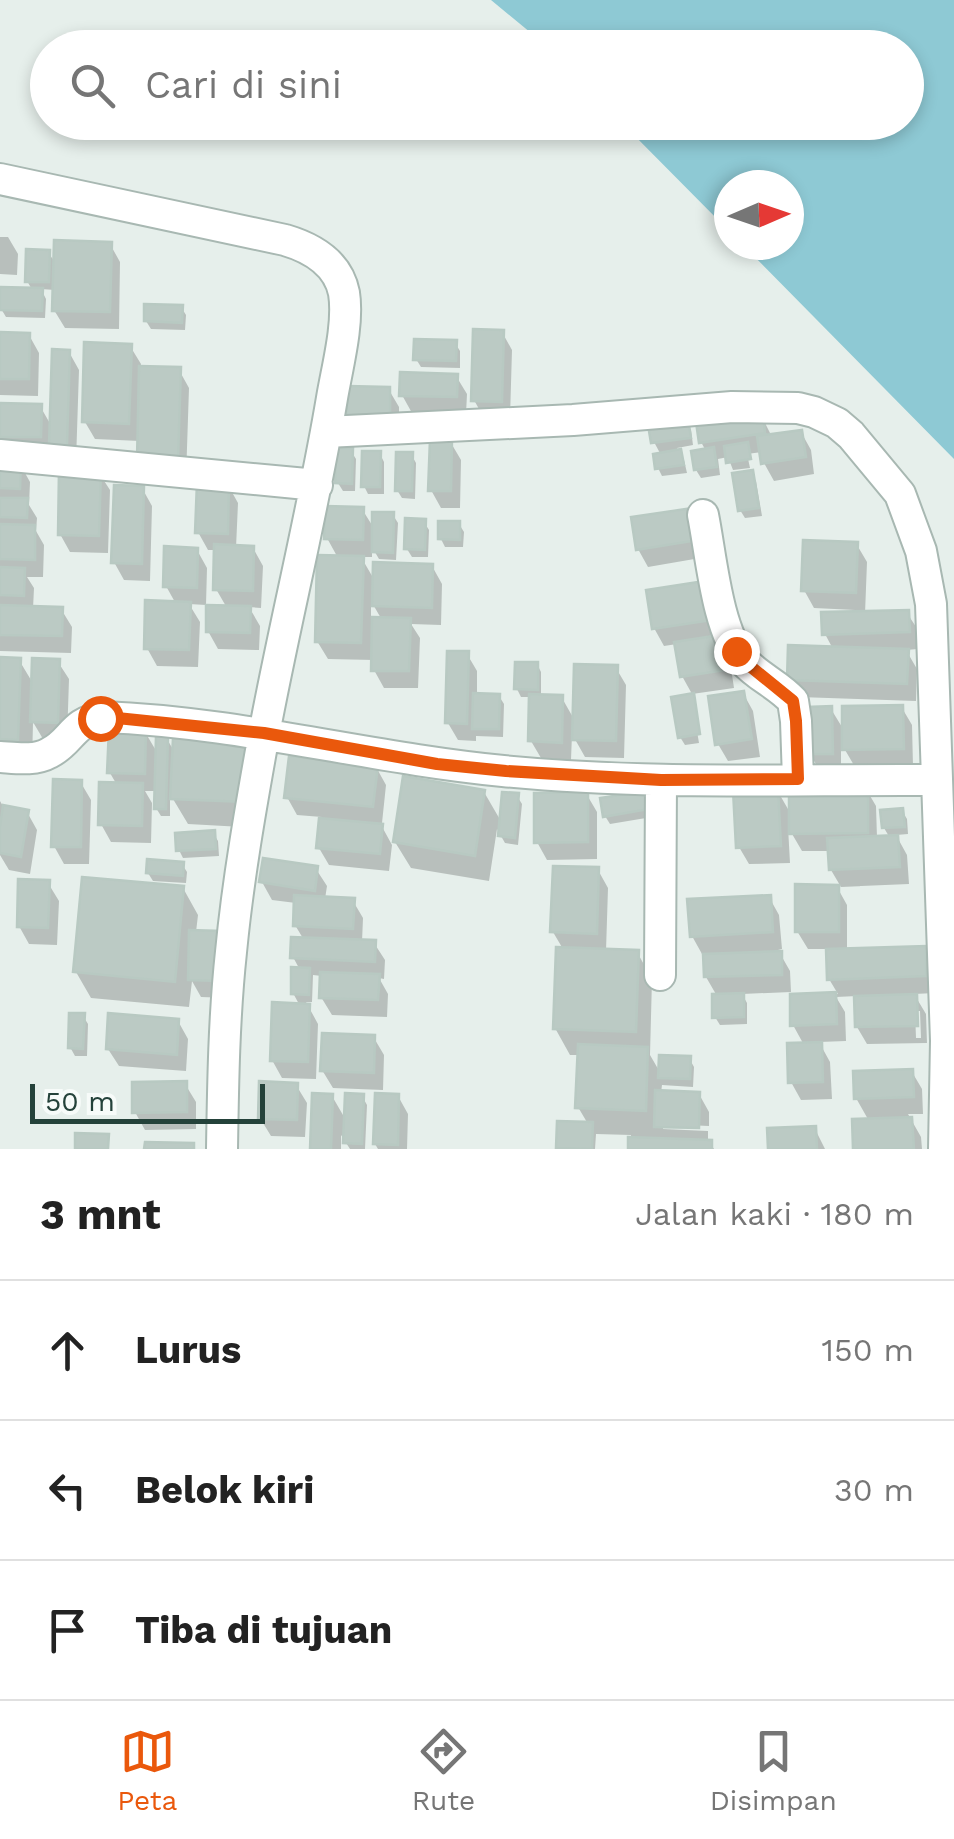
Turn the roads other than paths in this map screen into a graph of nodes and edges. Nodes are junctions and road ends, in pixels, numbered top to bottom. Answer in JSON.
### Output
{"nodes":[{"id":1,"x":0,"y":179,"type":"edge"},
{"id":2,"x":326,"y":432,"type":"junction"},
{"id":3,"x":0,"y":454,"type":"edge"},
{"id":4,"x":317,"y":485,"type":"junction"},
{"id":5,"x":703,"y":515,"type":"dead end"},
{"id":6,"x":264,"y":733,"type":"junction"},
{"id":7,"x":0,"y":757,"type":"edge"},
{"id":8,"x":798,"y":779,"type":"junction"},
{"id":9,"x":661,"y":780,"type":"junction"},
{"id":10,"x":937,"y":780,"type":"junction"},
{"id":11,"x":660,"y":975,"type":"dead end"},
{"id":12,"x":950,"y":1041,"type":"edge"},
{"id":13,"x":222,"y":1149,"type":"edge"},
{"id":14,"x":944,"y":1149,"type":"edge"}],
"edges":[{"from":1,"to":2,"type":"street"},
{"from":2,"to":4,"type":"street"},
{"from":2,"to":10,"type":"street"},
{"from":3,"to":4,"type":"street"},
{"from":4,"to":6,"type":"street"},
{"from":5,"to":8,"type":"street"},
{"from":6,"to":7,"type":"street"},
{"from":6,"to":9,"type":"street"},
{"from":6,"to":13,"type":"street"},
{"from":8,"to":9,"type":"street"},
{"from":8,"to":10,"type":"street"},
{"from":9,"to":11,"type":"street"},
{"from":10,"to":12,"type":"street"},
{"from":12,"to":14,"type":"street"}]}
